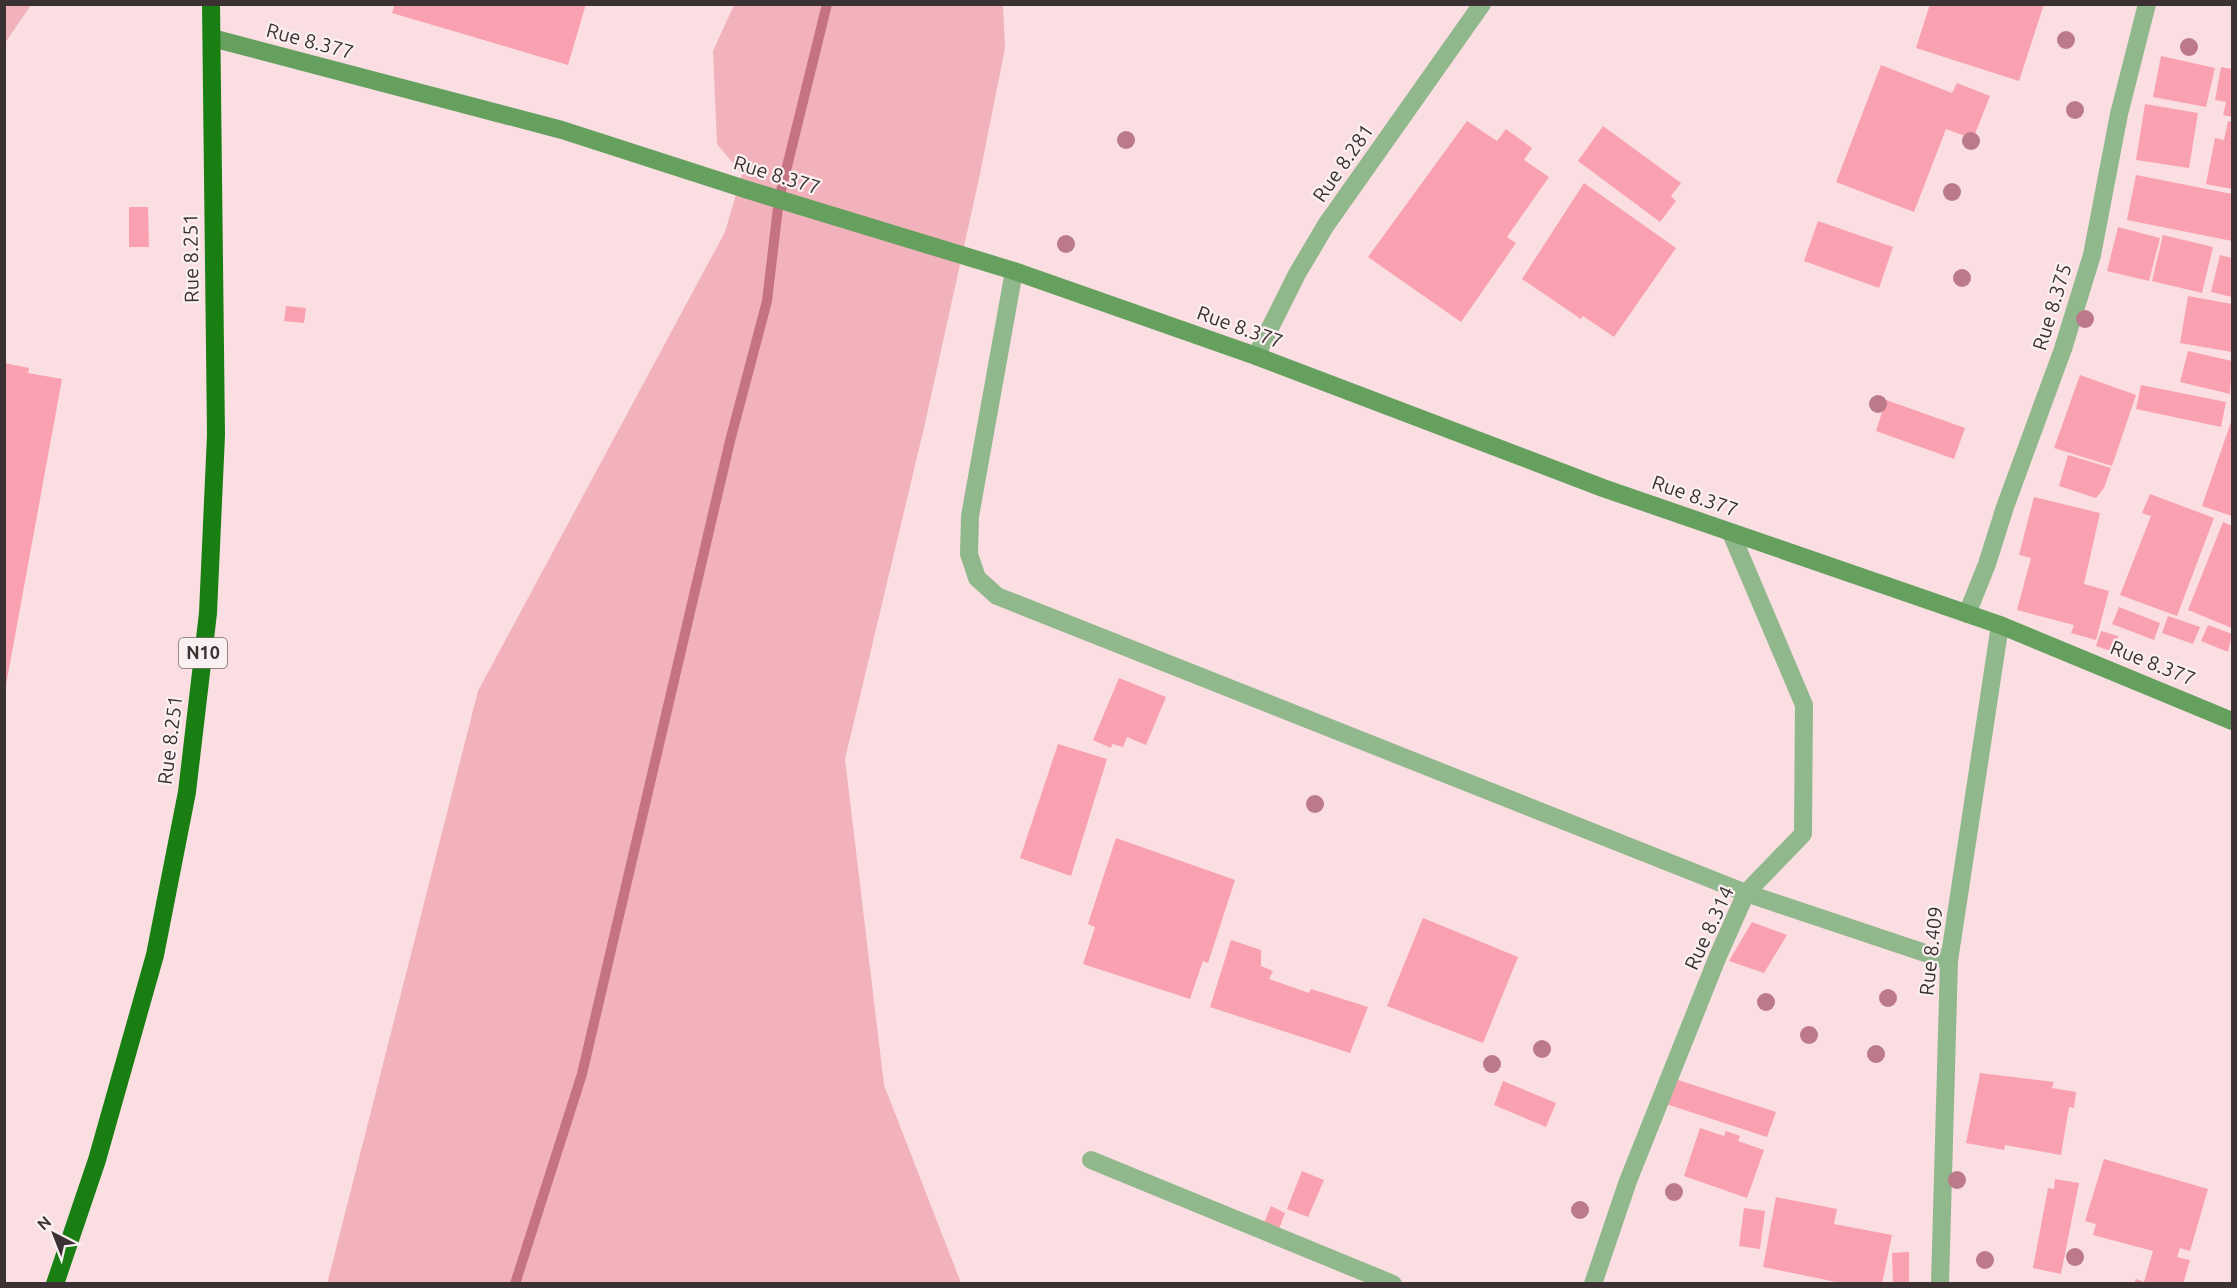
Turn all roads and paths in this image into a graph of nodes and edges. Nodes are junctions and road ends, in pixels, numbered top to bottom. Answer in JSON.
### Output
{"nodes":[{"id":1,"x":210,"y":4,"type":"edge"},
{"id":2,"x":1482,"y":4,"type":"edge"},
{"id":3,"x":2147,"y":4,"type":"edge"},
{"id":4,"x":212,"y":38,"type":"junction"},
{"id":5,"x":1014,"y":272,"type":"junction"},
{"id":6,"x":1256,"y":356,"type":"junction"},
{"id":7,"x":1731,"y":532,"type":"junction"},
{"id":8,"x":1967,"y":614,"type":"junction"},
{"id":9,"x":2000,"y":625,"type":"junction"},
{"id":10,"x":2232,"y":721,"type":"edge"},
{"id":11,"x":1746,"y":893,"type":"junction"},
{"id":12,"x":1949,"y":961,"type":"junction"},
{"id":13,"x":1091,"y":1160,"type":"dead end"},
{"id":14,"x":55,"y":1284,"type":"edge"},
{"id":15,"x":1393,"y":1284,"type":"edge"},
{"id":16,"x":1593,"y":1284,"type":"edge"},
{"id":17,"x":1940,"y":1284,"type":"edge"}],
"edges":[{"from":1,"to":4,"type":"highway","name":"Rue 8.251","number":"N10"},
{"from":2,"to":6,"type":"street","name":"Rue 8.281"},
{"from":3,"to":8,"type":"street","name":"Rue 8.375"},
{"from":4,"to":5,"type":"street","name":"Rue 8.377"},
{"from":4,"to":14,"type":"highway","name":"Rue 8.251","number":"N10"},
{"from":5,"to":6,"type":"street","name":"Rue 8.377"},
{"from":5,"to":11,"type":"street"},
{"from":6,"to":7,"type":"street","name":"Rue 8.377"},
{"from":7,"to":8,"type":"street","name":"Rue 8.377"},
{"from":7,"to":11,"type":"street","name":"Rue 8.314"},
{"from":8,"to":9,"type":"street","name":"Rue 8.377"},
{"from":9,"to":10,"type":"street","name":"Rue 8.377"},
{"from":9,"to":12,"type":"street","name":"Rue 8.409"},
{"from":11,"to":12,"type":"street"},
{"from":11,"to":16,"type":"street","name":"Rue 8.314"},
{"from":12,"to":17,"type":"street","name":"Rue 8.409"},
{"from":13,"to":15,"type":"street"}]}
